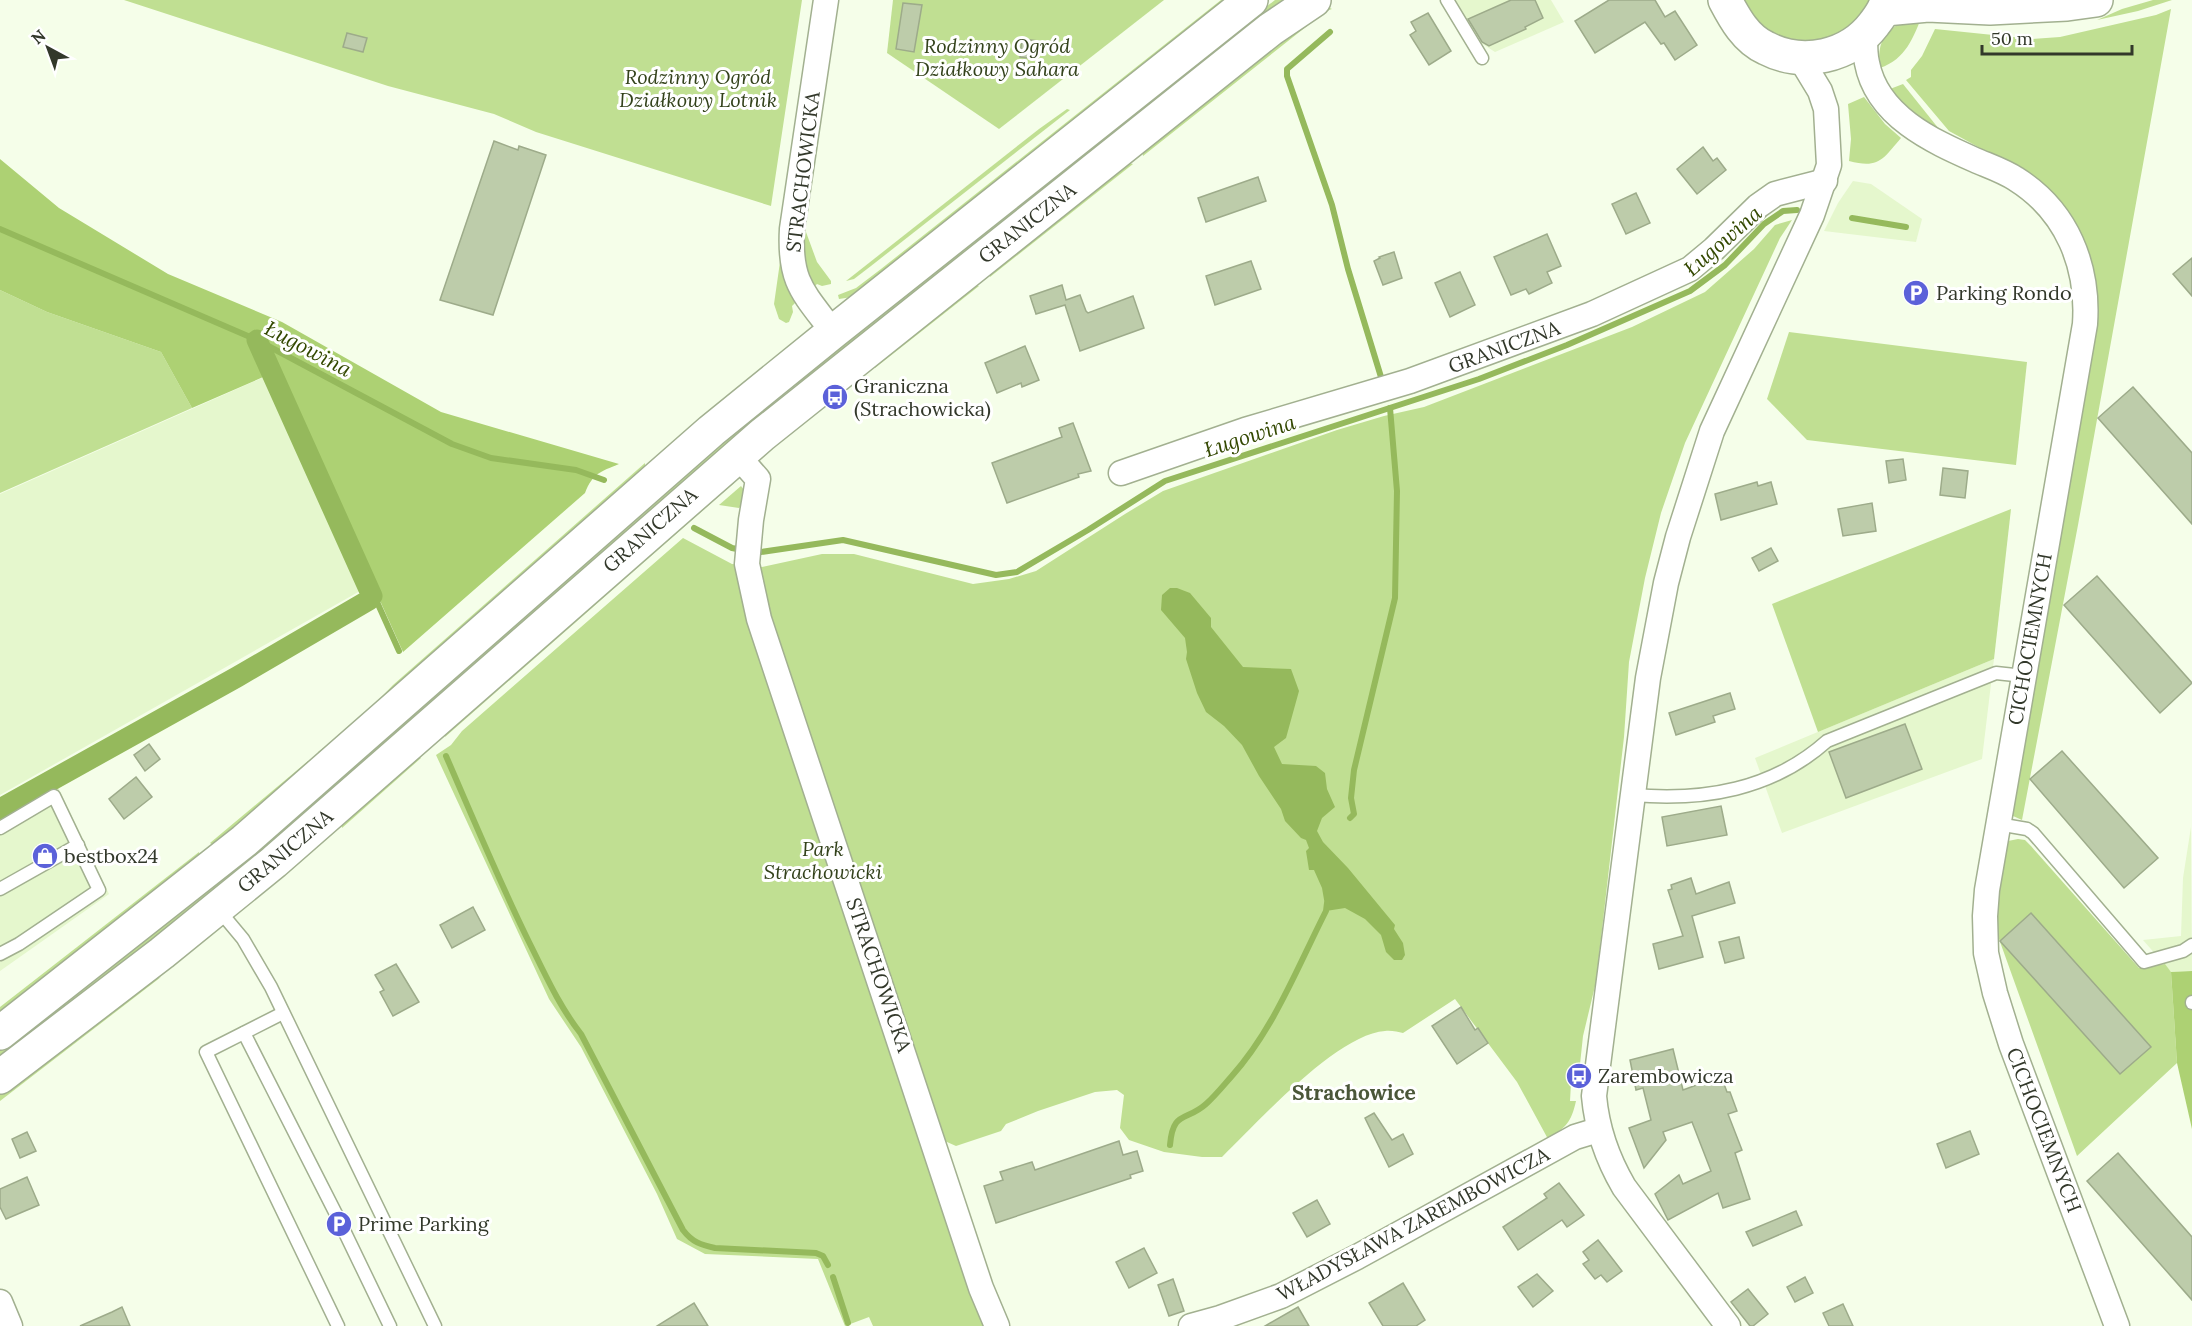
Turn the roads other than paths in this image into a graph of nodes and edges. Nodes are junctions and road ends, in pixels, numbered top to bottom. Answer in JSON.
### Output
{"nodes":[{"id":1,"x":826,"y":0,"type":"edge"},
{"id":2,"x":1251,"y":0,"type":"edge"},
{"id":3,"x":1314,"y":0,"type":"edge"},
{"id":4,"x":1447,"y":0,"type":"edge"},
{"id":5,"x":1725,"y":0,"type":"edge"},
{"id":6,"x":2096,"y":0,"type":"edge"},
{"id":7,"x":1886,"y":5,"type":"edge"},
{"id":8,"x":1864,"y":36,"type":"junction"},
{"id":9,"x":1482,"y":58,"type":"dead end"},
{"id":10,"x":1800,"y":58,"type":"junction"},
{"id":11,"x":1825,"y":181,"type":"junction"},
{"id":12,"x":833,"y":332,"type":"junction"},
{"id":13,"x":737,"y":455,"type":"junction"},
{"id":14,"x":1121,"y":473,"type":"dead end"},
{"id":15,"x":2024,"y":676,"type":"junction"},
{"id":16,"x":1633,"y":795,"type":"junction"},
{"id":17,"x":1998,"y":824,"type":"junction"},
{"id":18,"x":0,"y":828,"type":"edge"},
{"id":19,"x":78,"y":845,"type":"junction"},
{"id":20,"x":0,"y":889,"type":"edge"},
{"id":21,"x":217,"y":908,"type":"junction"},
{"id":22,"x":2192,"y":945,"type":"edge"},
{"id":23,"x":0,"y":954,"type":"edge"},
{"id":24,"x":283,"y":1013,"type":"junction"},
{"id":25,"x":0,"y":1033,"type":"edge"},
{"id":26,"x":244,"y":1033,"type":"junction"},
{"id":27,"x":0,"y":1077,"type":"edge"},
{"id":28,"x":1598,"y":1130,"type":"junction"},
{"id":29,"x":0,"y":1302,"type":"edge"},
{"id":30,"x":10,"y":1326,"type":"edge"},
{"id":31,"x":338,"y":1326,"type":"edge"},
{"id":32,"x":390,"y":1326,"type":"edge"},
{"id":33,"x":435,"y":1326,"type":"edge"},
{"id":34,"x":997,"y":1326,"type":"edge"},
{"id":35,"x":1191,"y":1326,"type":"edge"},
{"id":36,"x":1728,"y":1326,"type":"edge"},
{"id":37,"x":2117,"y":1326,"type":"edge"}],
"edges":[{"from":1,"to":12,"type":"street","name":"STRACHOWICKA"},
{"from":2,"to":12,"type":"main road","name":"GRANICZNA"},
{"from":3,"to":13,"type":"main road","name":"GRANICZNA"},
{"from":4,"to":9,"type":"lane"},
{"from":5,"to":10,"type":"main road"},
{"from":6,"to":7,"type":"main road"},
{"from":7,"to":8,"type":"main road"},
{"from":8,"to":10,"type":"main road"},
{"from":8,"to":15,"type":"street","name":"CICHOCIEMNYCH"},
{"from":10,"to":11,"type":"street"},
{"from":11,"to":14,"type":"street","name":"GRANICZNA"},
{"from":11,"to":16,"type":"street"},
{"from":12,"to":25,"type":"main road","name":"GRANICZNA"},
{"from":13,"to":21,"type":"main road","name":"GRANICZNA"},
{"from":13,"to":34,"type":"street","name":"STRACHOWICKA"},
{"from":15,"to":16,"type":"lane"},
{"from":15,"to":17,"type":"street","name":"CICHOCIEMNYCH"},
{"from":16,"to":28,"type":"street"},
{"from":17,"to":22,"type":"lane"},
{"from":17,"to":37,"type":"street","name":"CICHOCIEMNYCH"},
{"from":18,"to":19,"type":"lane"},
{"from":19,"to":20,"type":"lane"},
{"from":19,"to":23,"type":"lane"},
{"from":21,"to":24,"type":"lane"},
{"from":21,"to":27,"type":"main road","name":"GRANICZNA"},
{"from":24,"to":26,"type":"lane"},
{"from":24,"to":33,"type":"lane"},
{"from":26,"to":31,"type":"lane"},
{"from":26,"to":32,"type":"lane"},
{"from":28,"to":35,"type":"street","name":"WŁADYSŁAWA ZAREMBOWICZA"},
{"from":28,"to":36,"type":"street"},
{"from":29,"to":30,"type":"street"}]}
